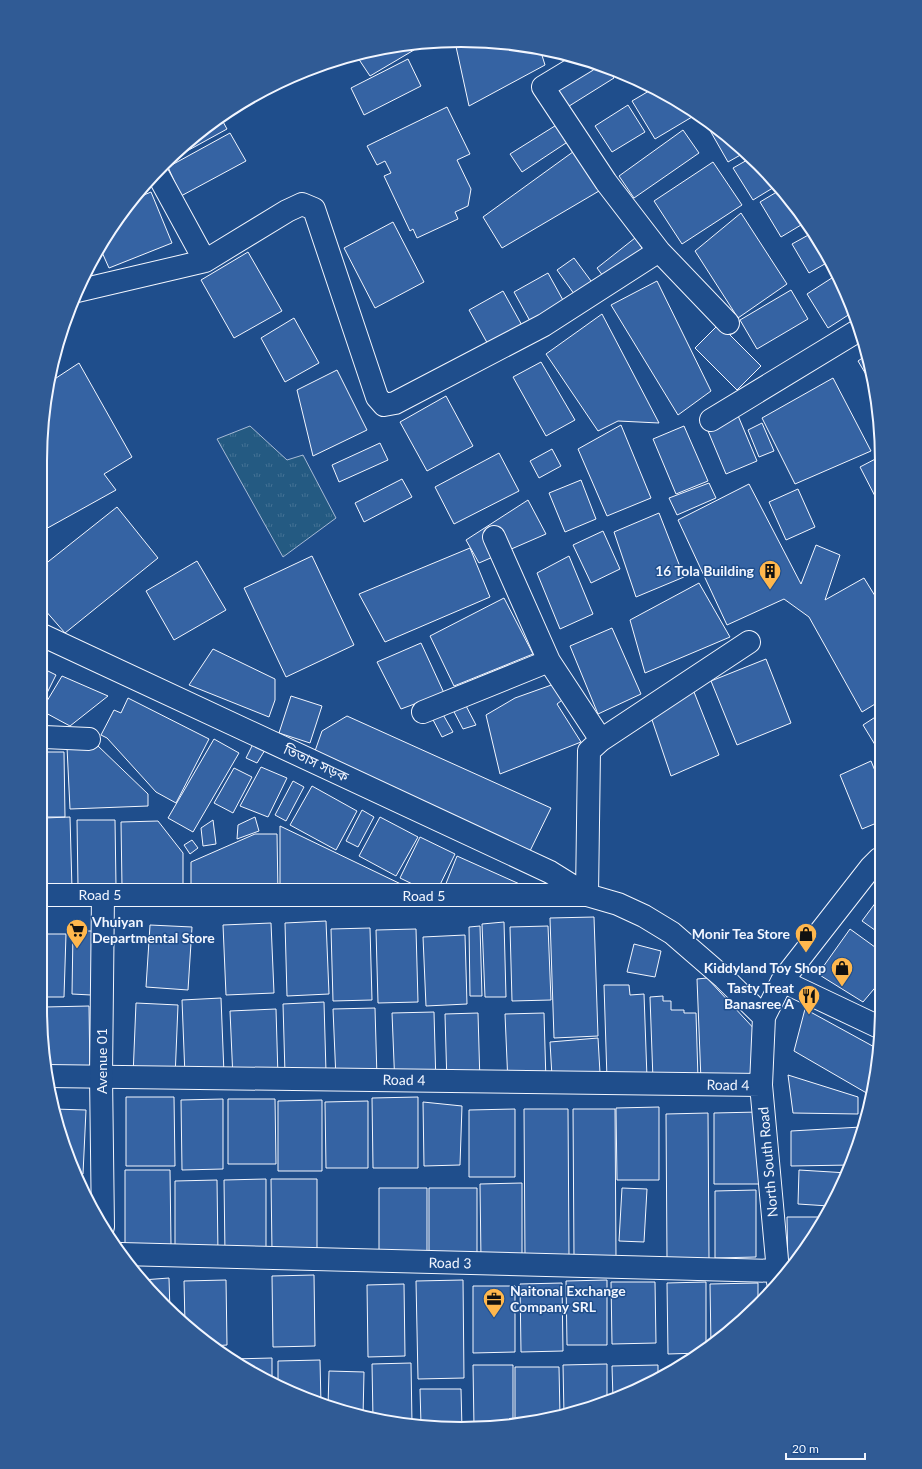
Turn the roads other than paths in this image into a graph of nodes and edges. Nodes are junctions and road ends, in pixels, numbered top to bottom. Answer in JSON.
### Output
{"nodes":[{"id":1,"x":579,"y":64,"type":"edge"},
{"id":2,"x":159,"y":177,"type":"edge"},
{"id":3,"x":659,"y":251,"type":"junction"},
{"id":4,"x":206,"y":261,"type":"junction"},
{"id":5,"x":88,"y":282,"type":"edge"},
{"id":6,"x":728,"y":323,"type":"dead end"},
{"id":7,"x":855,"y":333,"type":"edge"},
{"id":8,"x":711,"y":420,"type":"dead end"},
{"id":9,"x":494,"y":537,"type":"dead end"},
{"id":10,"x":47,"y":637,"type":"edge"},
{"id":11,"x":749,"y":642,"type":"dead end"},
{"id":12,"x":548,"y":662,"type":"junction"},
{"id":13,"x":423,"y":712,"type":"dead end"},
{"id":14,"x":47,"y":737,"type":"edge"},
{"id":15,"x":89,"y":739,"type":"dead end"},
{"id":16,"x":602,"y":740,"type":"junction"},
{"id":17,"x":875,"y":863,"type":"edge"},
{"id":18,"x":47,"y":895,"type":"edge"},
{"id":19,"x":103,"y":895,"type":"junction"},
{"id":20,"x":587,"y":895,"type":"junction"},
{"id":21,"x":782,"y":981,"type":"junction"},
{"id":22,"x":764,"y":1017,"type":"junction"},
{"id":23,"x":874,"y":1025,"type":"edge"},
{"id":24,"x":53,"y":1076,"type":"edge"},
{"id":25,"x":101,"y":1076,"type":"junction"},
{"id":26,"x":761,"y":1085,"type":"junction"},
{"id":27,"x":103,"y":1216,"type":"edge"},
{"id":28,"x":129,"y":1254,"type":"edge"},
{"id":29,"x":778,"y":1274,"type":"edge"},
{"id":30,"x":775,"y":1277,"type":"edge"}],
"edges":[{"from":1,"to":3,"type":"street"},
{"from":2,"to":4,"type":"street"},
{"from":3,"to":4,"type":"street"},
{"from":3,"to":6,"type":"street"},
{"from":4,"to":5,"type":"street"},
{"from":7,"to":8,"type":"street"},
{"from":9,"to":12,"type":"street"},
{"from":10,"to":20,"type":"street","name":"তিতাস সড়ক"},
{"from":11,"to":16,"type":"street"},
{"from":12,"to":13,"type":"street"},
{"from":12,"to":16,"type":"street"},
{"from":14,"to":15,"type":"street"},
{"from":16,"to":20,"type":"street"},
{"from":17,"to":21,"type":"street"},
{"from":18,"to":19,"type":"street","name":"Road 5"},
{"from":19,"to":20,"type":"street","name":"Road 5"},
{"from":19,"to":25,"type":"street","name":"Avenue 01"},
{"from":20,"to":22,"type":"street","name":"Road 5"},
{"from":21,"to":22,"type":"street"},
{"from":21,"to":23,"type":"street"},
{"from":22,"to":26,"type":"street","name":"North South Road"},
{"from":24,"to":25,"type":"street","name":"Road 4"},
{"from":25,"to":26,"type":"street","name":"Road 4"},
{"from":25,"to":27,"type":"street","name":"Avenue 01"},
{"from":26,"to":29,"type":"street","name":"North South Road"},
{"from":28,"to":30,"type":"street","name":"Road 3"}]}
